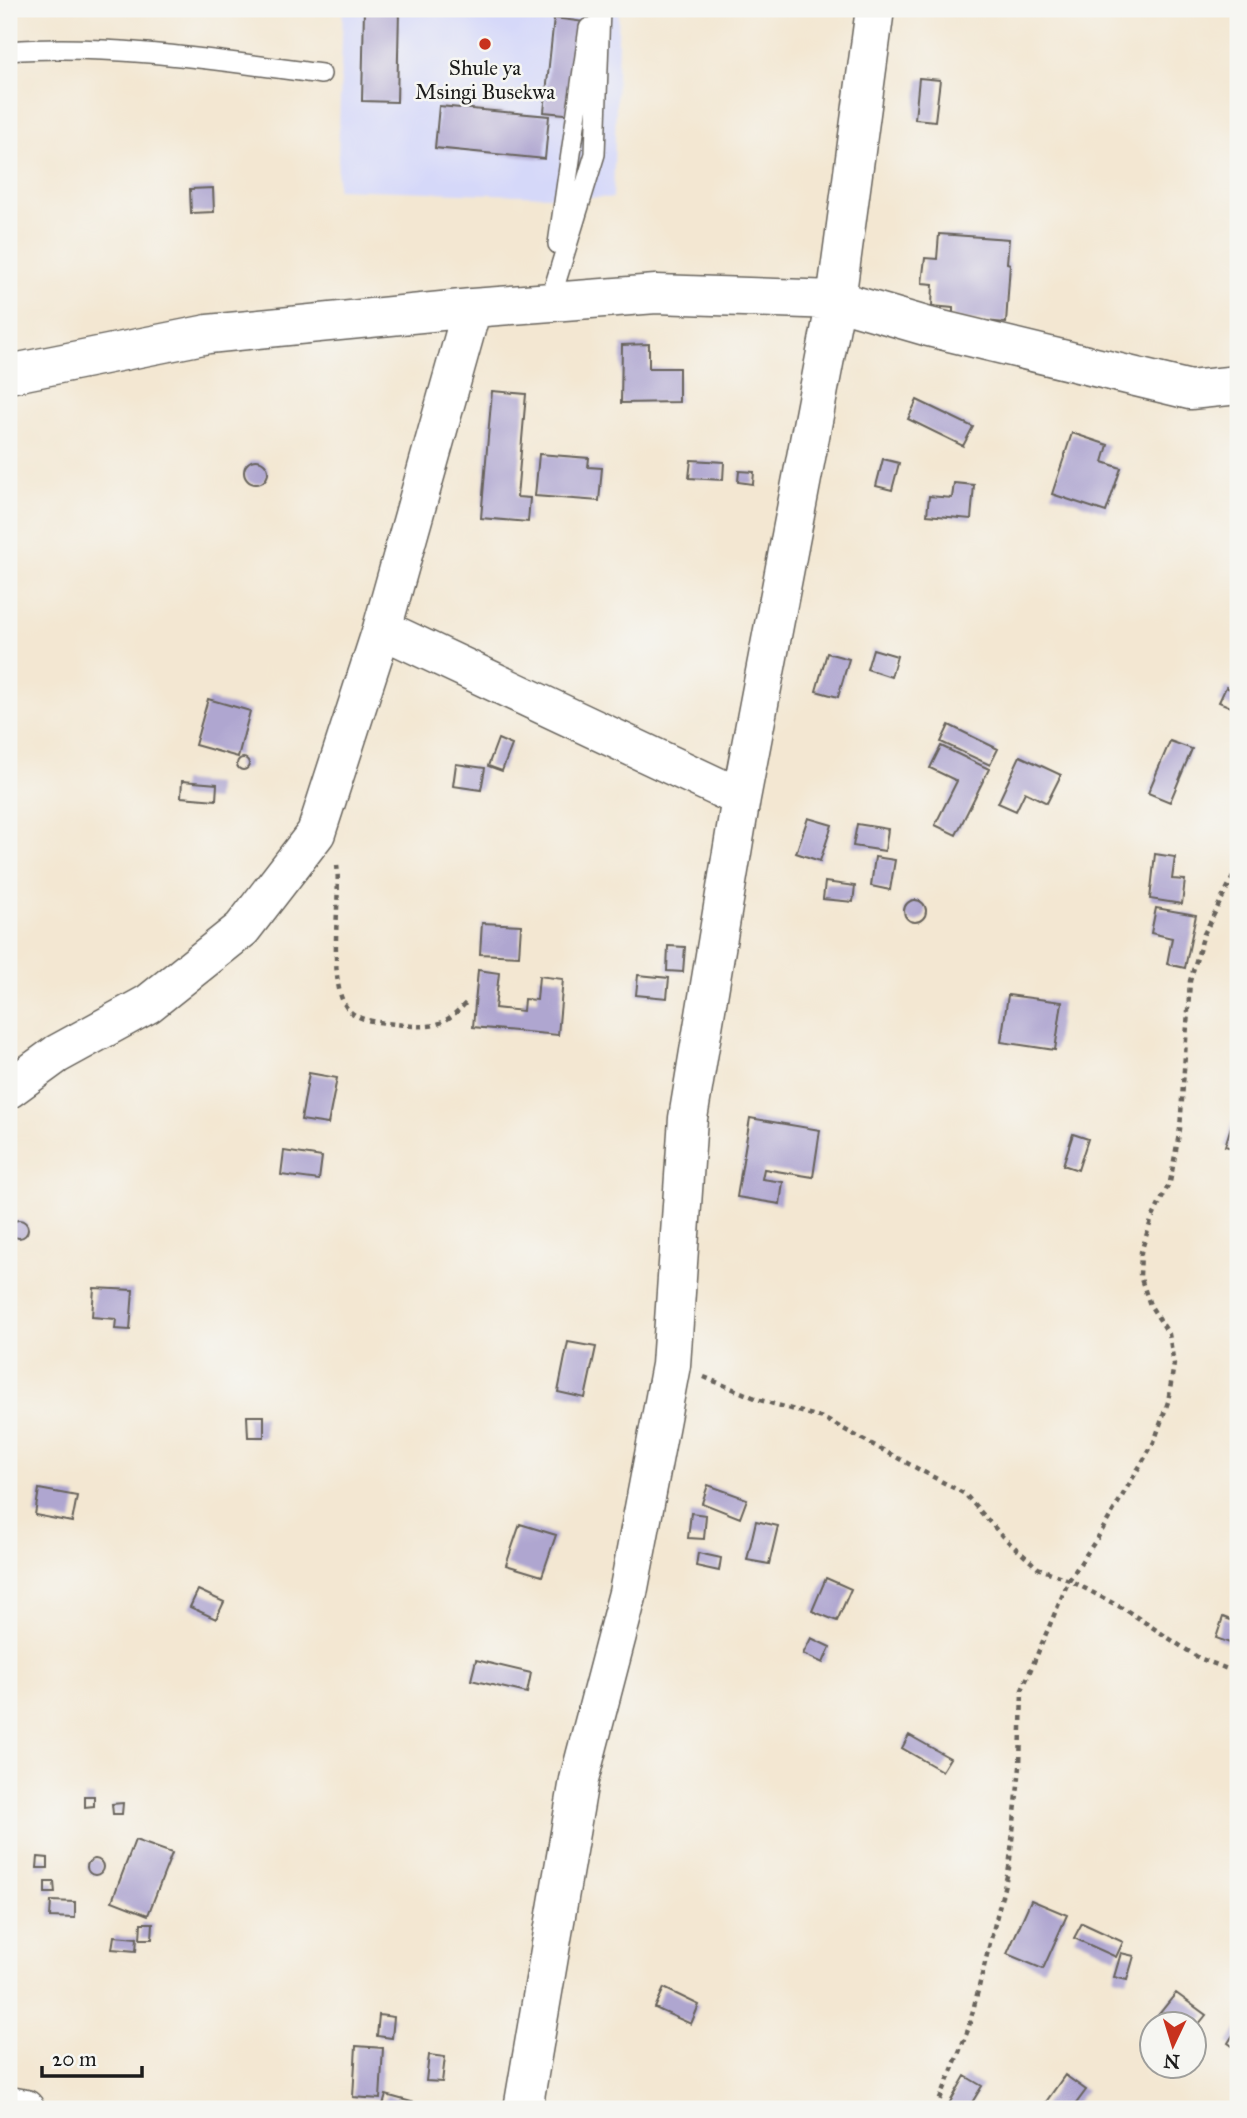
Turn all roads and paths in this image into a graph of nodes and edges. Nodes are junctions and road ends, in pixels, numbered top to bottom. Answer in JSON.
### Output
{"nodes":[{"id":1,"x":592,"y":9,"type":"edge"},
{"id":2,"x":600,"y":9,"type":"edge"},
{"id":3,"x":875,"y":9,"type":"edge"},
{"id":4,"x":9,"y":51,"type":"edge"},
{"id":5,"x":321,"y":74,"type":"dead end"},
{"id":6,"x":835,"y":300,"type":"junction"},
{"id":7,"x":549,"y":304,"type":"junction"},
{"id":8,"x":472,"y":308,"type":"junction"},
{"id":9,"x":9,"y":374,"type":"edge"},
{"id":10,"x":1238,"y":385,"type":"edge"},
{"id":11,"x":382,"y":629,"type":"junction"},
{"id":12,"x":741,"y":799,"type":"junction"},
{"id":13,"x":316,"y":833,"type":"junction"},
{"id":14,"x":1238,"y":867,"type":"edge"},
{"id":15,"x":467,"y":1002,"type":"dead end"},
{"id":16,"x":9,"y":1089,"type":"edge"},
{"id":17,"x":671,"y":1365,"type":"junction"},
{"id":18,"x":1069,"y":1580,"type":"junction"},
{"id":19,"x":1238,"y":1673,"type":"edge"},
{"id":20,"x":9,"y":2106,"type":"edge"},
{"id":21,"x":25,"y":2109,"type":"edge"},
{"id":22,"x":523,"y":2109,"type":"edge"},
{"id":23,"x":936,"y":2109,"type":"edge"}],
"edges":[{"from":1,"to":7,"type":"lane"},
{"from":2,"to":7,"type":"lane"},
{"from":3,"to":6,"type":"street"},
{"from":4,"to":5,"type":"lane"},
{"from":6,"to":7,"type":"street"},
{"from":6,"to":10,"type":"street"},
{"from":6,"to":12,"type":"street"},
{"from":7,"to":8,"type":"street"},
{"from":8,"to":9,"type":"street"},
{"from":8,"to":11,"type":"street"},
{"from":11,"to":12,"type":"street"},
{"from":11,"to":13,"type":"street"},
{"from":12,"to":17,"type":"street"},
{"from":13,"to":15,"type":"path"},
{"from":13,"to":16,"type":"street"},
{"from":14,"to":18,"type":"path"},
{"from":17,"to":18,"type":"path"},
{"from":17,"to":22,"type":"street"},
{"from":18,"to":19,"type":"path"},
{"from":18,"to":23,"type":"path"},
{"from":20,"to":21,"type":"street"}]}
